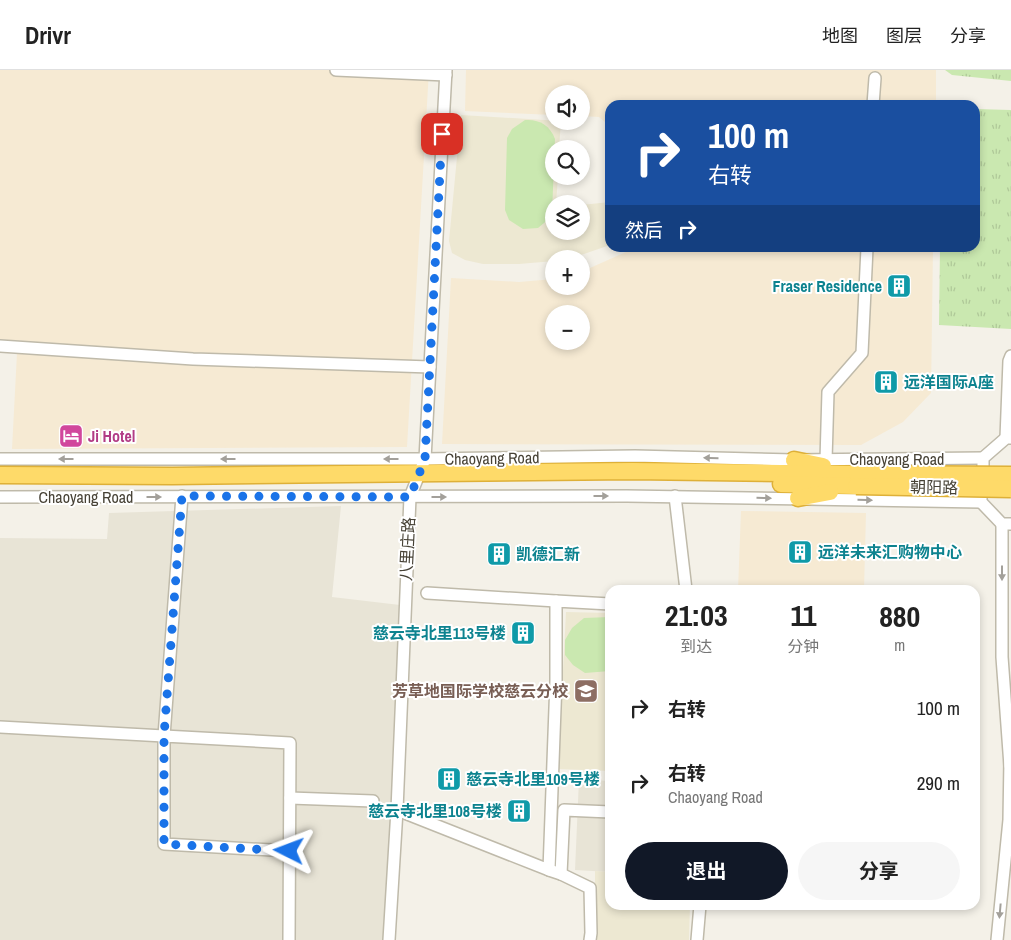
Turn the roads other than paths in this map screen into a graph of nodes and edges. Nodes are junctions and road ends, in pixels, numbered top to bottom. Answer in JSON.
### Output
{"nodes":[{"id":1,"x":336,"y":70,"type":"edge"},
{"id":2,"x":446,"y":73,"type":"edge"},
{"id":3,"x":875,"y":78,"type":"dead end"},
{"id":4,"x":873,"y":100,"type":"edge"},
{"id":5,"x":867,"y":252,"type":"edge"},
{"id":6,"x":0,"y":346,"type":"edge"},
{"id":7,"x":1011,"y":356,"type":"edge"},
{"id":8,"x":430,"y":367,"type":"junction"},
{"id":9,"x":1008,"y":438,"type":"edge"},
{"id":10,"x":983,"y":458,"type":"junction"},
{"id":11,"x":0,"y":459,"type":"edge"},
{"id":12,"x":794,"y":460,"type":"junction"},
{"id":13,"x":826,"y":460,"type":"junction"},
{"id":14,"x":0,"y":475,"type":"edge"},
{"id":15,"x":1011,"y":475,"type":"edge"},
{"id":16,"x":417,"y":478,"type":"junction"},
{"id":17,"x":857,"y":480,"type":"junction"},
{"id":18,"x":0,"y":484,"type":"edge"},
{"id":19,"x":1011,"y":489,"type":"edge"},
{"id":20,"x":182,"y":496,"type":"junction"},
{"id":21,"x":675,"y":496,"type":"junction"},
{"id":22,"x":0,"y":497,"type":"edge"},
{"id":23,"x":798,"y":498,"type":"junction"},
{"id":24,"x":981,"y":502,"type":"junction"},
{"id":25,"x":1007,"y":524,"type":"edge"},
{"id":26,"x":685,"y":585,"type":"edge"},
{"id":27,"x":426,"y":594,"type":"dead end"},
{"id":28,"x":556,"y":602,"type":"junction"},
{"id":29,"x":605,"y":604,"type":"edge"},
{"id":30,"x":1011,"y":722,"type":"edge"},
{"id":31,"x":0,"y":727,"type":"edge"},
{"id":32,"x":164,"y":736,"type":"junction"},
{"id":33,"x":1010,"y":766,"type":"edge"},
{"id":34,"x":290,"y":798,"type":"junction"},
{"id":35,"x":373,"y":801,"type":"dead end"},
{"id":36,"x":397,"y":810,"type":"junction"},
{"id":37,"x":605,"y":812,"type":"edge"},
{"id":38,"x":289,"y":851,"type":"junction"},
{"id":39,"x":549,"y":870,"type":"junction"},
{"id":40,"x":561,"y":874,"type":"junction"},
{"id":41,"x":700,"y":910,"type":"edge"},
{"id":42,"x":289,"y":940,"type":"edge"},
{"id":43,"x":389,"y":940,"type":"edge"},
{"id":44,"x":590,"y":940,"type":"edge"},
{"id":45,"x":697,"y":940,"type":"edge"},
{"id":46,"x":997,"y":940,"type":"edge"}],
"edges":[{"from":1,"to":2,"type":"street"},
{"from":2,"to":8,"type":"street","name":"八里庄路"},
{"from":3,"to":4,"type":"street"},
{"from":5,"to":13,"type":"street"},
{"from":6,"to":8,"type":"street"},
{"from":7,"to":9,"type":"street"},
{"from":8,"to":16,"type":"street","name":"八里庄路"},
{"from":9,"to":10,"type":"street"},
{"from":10,"to":13,"type":"street","name":"Chaoyang Road"},
{"from":10,"to":24,"type":"street"},
{"from":16,"to":11,"type":"street","name":"Chaoyang Road","one_way":true},
{"from":12,"to":13,"type":"street","name":"Chaoyang Road"},
{"from":12,"to":16,"type":"street","name":"Chaoyang Road","one_way":true},
{"from":12,"to":17,"type":"highway"},
{"from":14,"to":16,"type":"highway","name":"Chaoyang Road"},
{"from":15,"to":17,"type":"highway","name":"朝阳路","bridge":true},
{"from":16,"to":17,"type":"highway","name":"Chaoyang Road"},
{"from":16,"to":18,"type":"highway","name":"Chaoyang Road"},
{"from":16,"to":20,"type":"street","name":"Chaoyang Road"},
{"from":16,"to":21,"type":"street","name":"Chaoyang Road","one_way":true},
{"from":16,"to":36,"type":"street","name":"八里庄路"},
{"from":17,"to":19,"type":"highway","name":"朝阳路","bridge":true},
{"from":17,"to":23,"type":"highway"},
{"from":22,"to":20,"type":"street","name":"Chaoyang Road","one_way":true},
{"from":20,"to":32,"type":"street"},
{"from":21,"to":23,"type":"street","name":"Chaoyang Road","one_way":true},
{"from":21,"to":26,"type":"street"},
{"from":23,"to":24,"type":"street","name":"Chaoyang Road","one_way":true},
{"from":24,"to":25,"type":"street"},
{"from":25,"to":33,"type":"street","one_way":true},
{"from":27,"to":28,"type":"street"},
{"from":28,"to":29,"type":"street"},
{"from":28,"to":39,"type":"street"},
{"from":30,"to":33,"type":"street"},
{"from":31,"to":32,"type":"street"},
{"from":32,"to":34,"type":"street"},
{"from":32,"to":38,"type":"street"},
{"from":33,"to":46,"type":"street","one_way":true},
{"from":34,"to":35,"type":"street"},
{"from":34,"to":38,"type":"street"},
{"from":36,"to":39,"type":"street"},
{"from":36,"to":43,"type":"street","name":"八里庄路"},
{"from":37,"to":40,"type":"street"},
{"from":38,"to":42,"type":"street"},
{"from":39,"to":40,"type":"street"},
{"from":40,"to":44,"type":"street"},
{"from":41,"to":45,"type":"street"}]}
